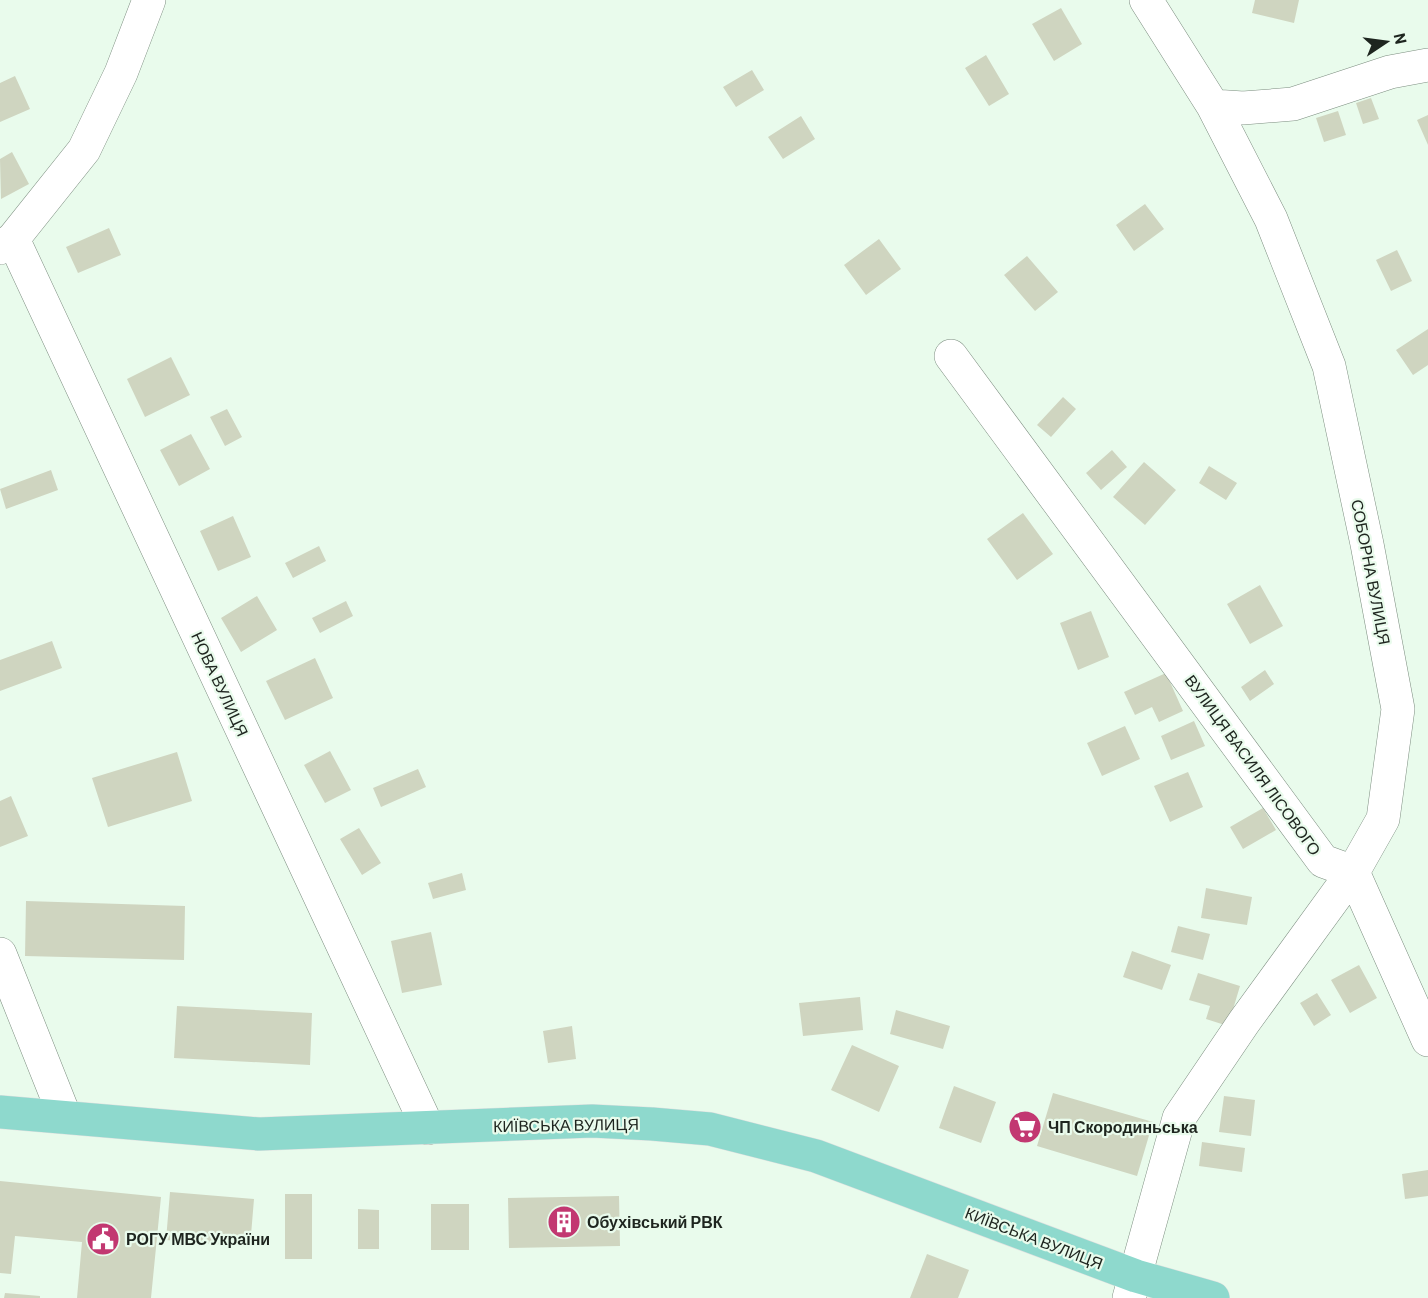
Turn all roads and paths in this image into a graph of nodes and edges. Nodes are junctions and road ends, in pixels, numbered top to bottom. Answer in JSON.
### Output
{"nodes":[{"id":1,"x":148,"y":0,"type":"edge"},
{"id":2,"x":1146,"y":0,"type":"edge"},
{"id":3,"x":1428,"y":65,"type":"edge"},
{"id":4,"x":1213,"y":106,"type":"junction"},
{"id":5,"x":7,"y":244,"type":"edge"},
{"id":6,"x":951,"y":356,"type":"dead end"},
{"id":7,"x":1353,"y":872,"type":"junction"},
{"id":8,"x":0,"y":954,"type":"edge"},
{"id":9,"x":1428,"y":1040,"type":"edge"},
{"id":10,"x":0,"y":1112,"type":"edge"},
{"id":11,"x":65,"y":1117,"type":"junction"},
{"id":12,"x":428,"y":1128,"type":"junction"},
{"id":13,"x":1133,"y":1287,"type":"edge"},
{"id":14,"x":1213,"y":1298,"type":"edge"}],
"edges":[{"from":1,"to":5,"type":"street"},
{"from":2,"to":4,"type":"street","name":"СОБОРНА ВУЛИЦЯ"},
{"from":3,"to":4,"type":"street"},
{"from":4,"to":7,"type":"street","name":"СОБОРНА ВУЛИЦЯ"},
{"from":5,"to":12,"type":"street","name":"НОВА ВУЛИЦЯ"},
{"from":6,"to":7,"type":"street","name":"ВУЛИЦЯ ВАСИЛЯ ЛІСОВОГО"},
{"from":7,"to":9,"type":"street"},
{"from":7,"to":13,"type":"street"},
{"from":8,"to":11,"type":"street"},
{"from":10,"to":11,"type":"main road","name":"КИЇВСЬКА ВУЛИЦЯ"},
{"from":11,"to":12,"type":"main road","name":"КИЇВСЬКА ВУЛИЦЯ"},
{"from":12,"to":13,"type":"main road","name":"КИЇВСЬКА ВУЛИЦЯ"},
{"from":13,"to":14,"type":"main road","name":"КИЇВСЬКА ВУЛИЦЯ"}]}
